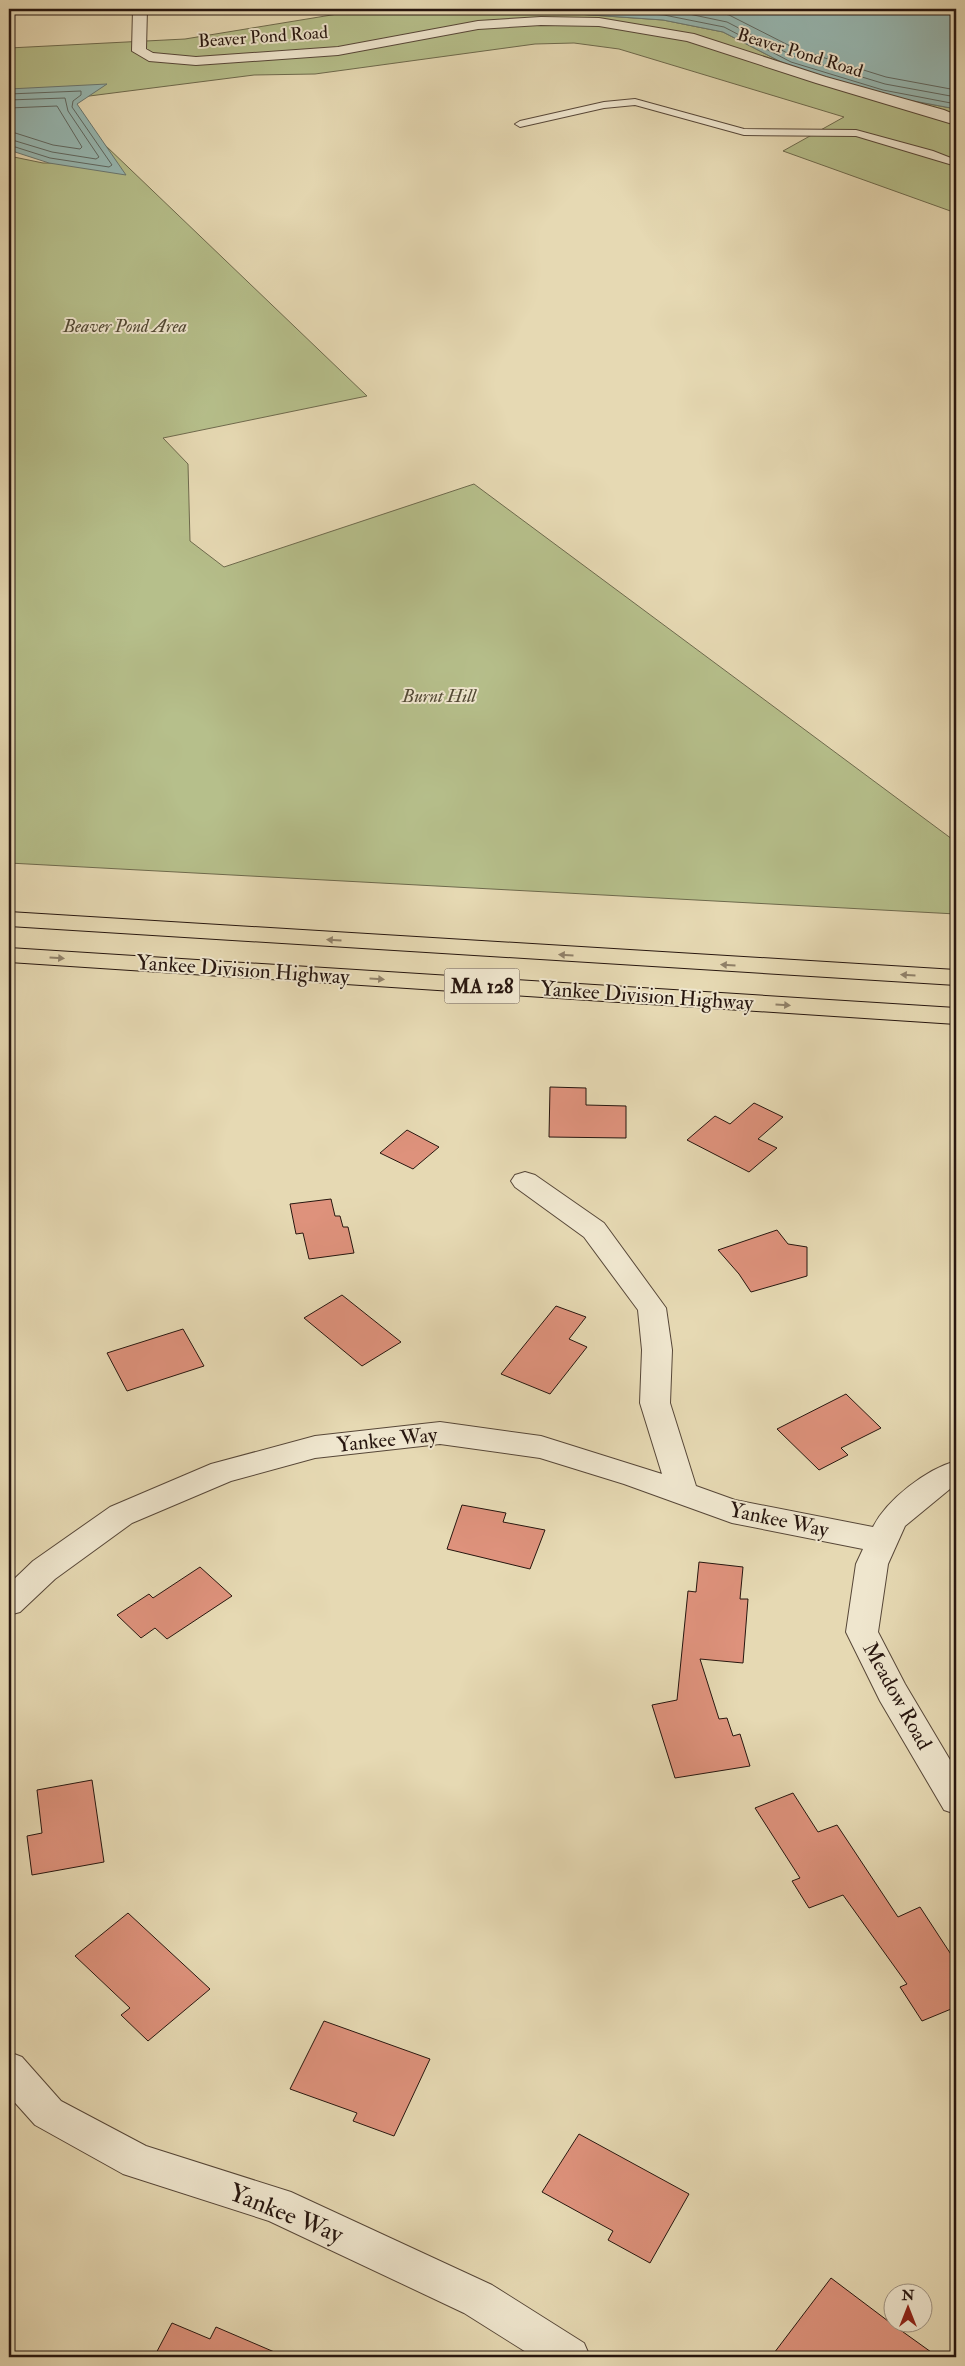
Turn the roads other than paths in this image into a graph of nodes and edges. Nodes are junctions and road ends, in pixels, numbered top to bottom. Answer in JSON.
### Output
{"nodes":[{"id":1,"x":140,"y":9,"type":"edge"},
{"id":2,"x":956,"y":120,"type":"edge"},
{"id":3,"x":520,"y":124,"type":"dead end"},
{"id":4,"x":956,"y":163,"type":"edge"},
{"id":5,"x":9,"y":919,"type":"edge"},
{"id":6,"x":9,"y":955,"type":"edge"},
{"id":7,"x":956,"y":978,"type":"edge"},
{"id":8,"x":956,"y":1016,"type":"edge"},
{"id":9,"x":525,"y":1182,"type":"dead end"},
{"id":10,"x":956,"y":1472,"type":"edge"},
{"id":11,"x":683,"y":1493,"type":"junction"},
{"id":12,"x":883,"y":1542,"type":"junction"},
{"id":13,"x":9,"y":1603,"type":"edge"},
{"id":14,"x":956,"y":1800,"type":"edge"},
{"id":15,"x":9,"y":2069,"type":"edge"},
{"id":16,"x":570,"y":2357,"type":"edge"}],
"edges":[{"from":1,"to":2,"type":"street","name":"Beaver Pond Road"},
{"from":3,"to":4,"type":"lane"},
{"from":7,"to":5,"type":"highway","name":"Yankee Division Highway","number":"MA 128","one_way":true},
{"from":6,"to":8,"type":"highway","name":"Yankee Division Highway","number":"MA 128","one_way":true},
{"from":9,"to":11,"type":"street"},
{"from":10,"to":12,"type":"street","name":"Meadow Road"},
{"from":11,"to":12,"type":"street","name":"Yankee Way"},
{"from":11,"to":13,"type":"street","name":"Yankee Way"},
{"from":12,"to":14,"type":"street","name":"Meadow Road"},
{"from":15,"to":16,"type":"street","name":"Yankee Way"}]}
